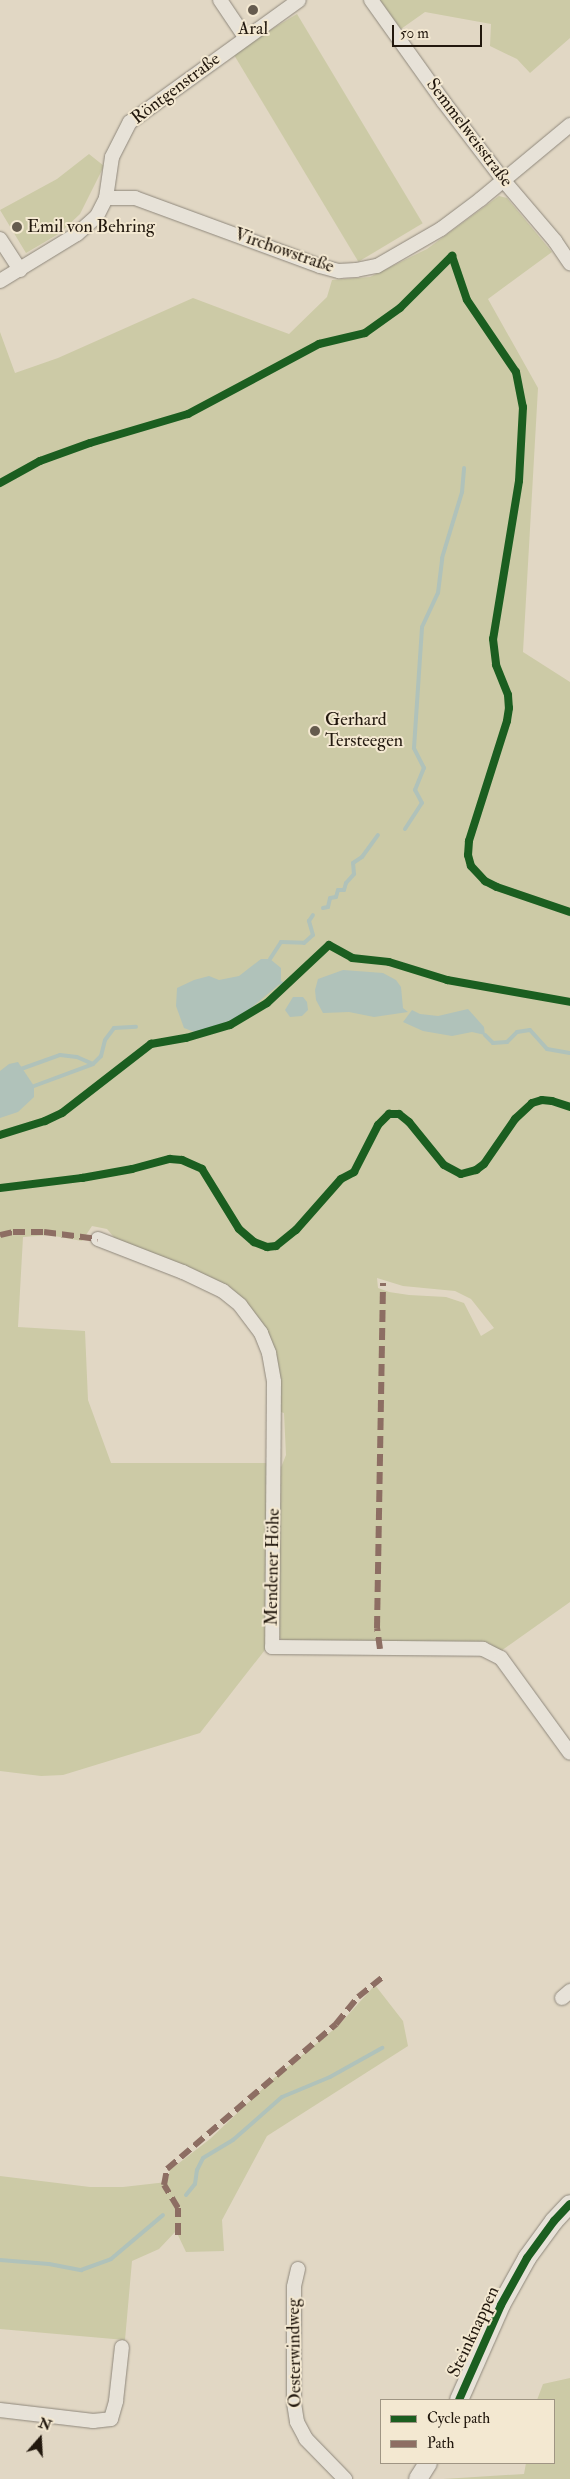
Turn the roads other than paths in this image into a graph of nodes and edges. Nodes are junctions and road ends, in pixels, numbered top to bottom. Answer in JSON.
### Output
{"nodes":[{"id":1,"x":220,"y":0,"type":"edge"},
{"id":2,"x":299,"y":0,"type":"edge"},
{"id":3,"x":371,"y":0,"type":"edge"},
{"id":4,"x":245,"y":37,"type":"junction"},
{"id":5,"x":570,"y":125,"type":"edge"},
{"id":6,"x":504,"y":180,"type":"junction"},
{"id":7,"x":106,"y":198,"type":"junction"},
{"id":8,"x":0,"y":239,"type":"edge"},
{"id":9,"x":570,"y":264,"type":"edge"},
{"id":10,"x":20,"y":270,"type":"junction"},
{"id":11,"x":0,"y":280,"type":"edge"},
{"id":12,"x":98,"y":1239,"type":"dead end"},
{"id":13,"x":570,"y":1753,"type":"edge"},
{"id":14,"x":570,"y":2204,"type":"edge"},
{"id":15,"x":298,"y":2269,"type":"dead end"},
{"id":16,"x":122,"y":2346,"type":"dead end"},
{"id":17,"x":459,"y":2399,"type":"edge"},
{"id":18,"x":0,"y":2410,"type":"edge"},
{"id":19,"x":427,"y":2464,"type":"edge"},
{"id":20,"x":345,"y":2479,"type":"edge"},
{"id":21,"x":418,"y":2479,"type":"edge"}],
"edges":[{"from":1,"to":4,"type":"street"},
{"from":2,"to":4,"type":"street","name":"Röntgenstraße"},
{"from":3,"to":6,"type":"street","name":"Semmelweisstraße"},
{"from":4,"to":7,"type":"street","name":"Röntgenstraße"},
{"from":5,"to":6,"type":"street","name":"Virchowstraße"},
{"from":6,"to":7,"type":"street","name":"Virchowstraße"},
{"from":6,"to":9,"type":"street","name":"Semmelweisstraße"},
{"from":7,"to":10,"type":"street"},
{"from":8,"to":10,"type":"street"},
{"from":10,"to":11,"type":"street"},
{"from":12,"to":13,"type":"street","name":"Mendener Höhe"},
{"from":14,"to":17,"type":"street","name":"Steinknappen"},
{"from":15,"to":20,"type":"street","name":"Oesterwindweg"},
{"from":16,"to":18,"type":"street"},
{"from":19,"to":21,"type":"street"}]}
